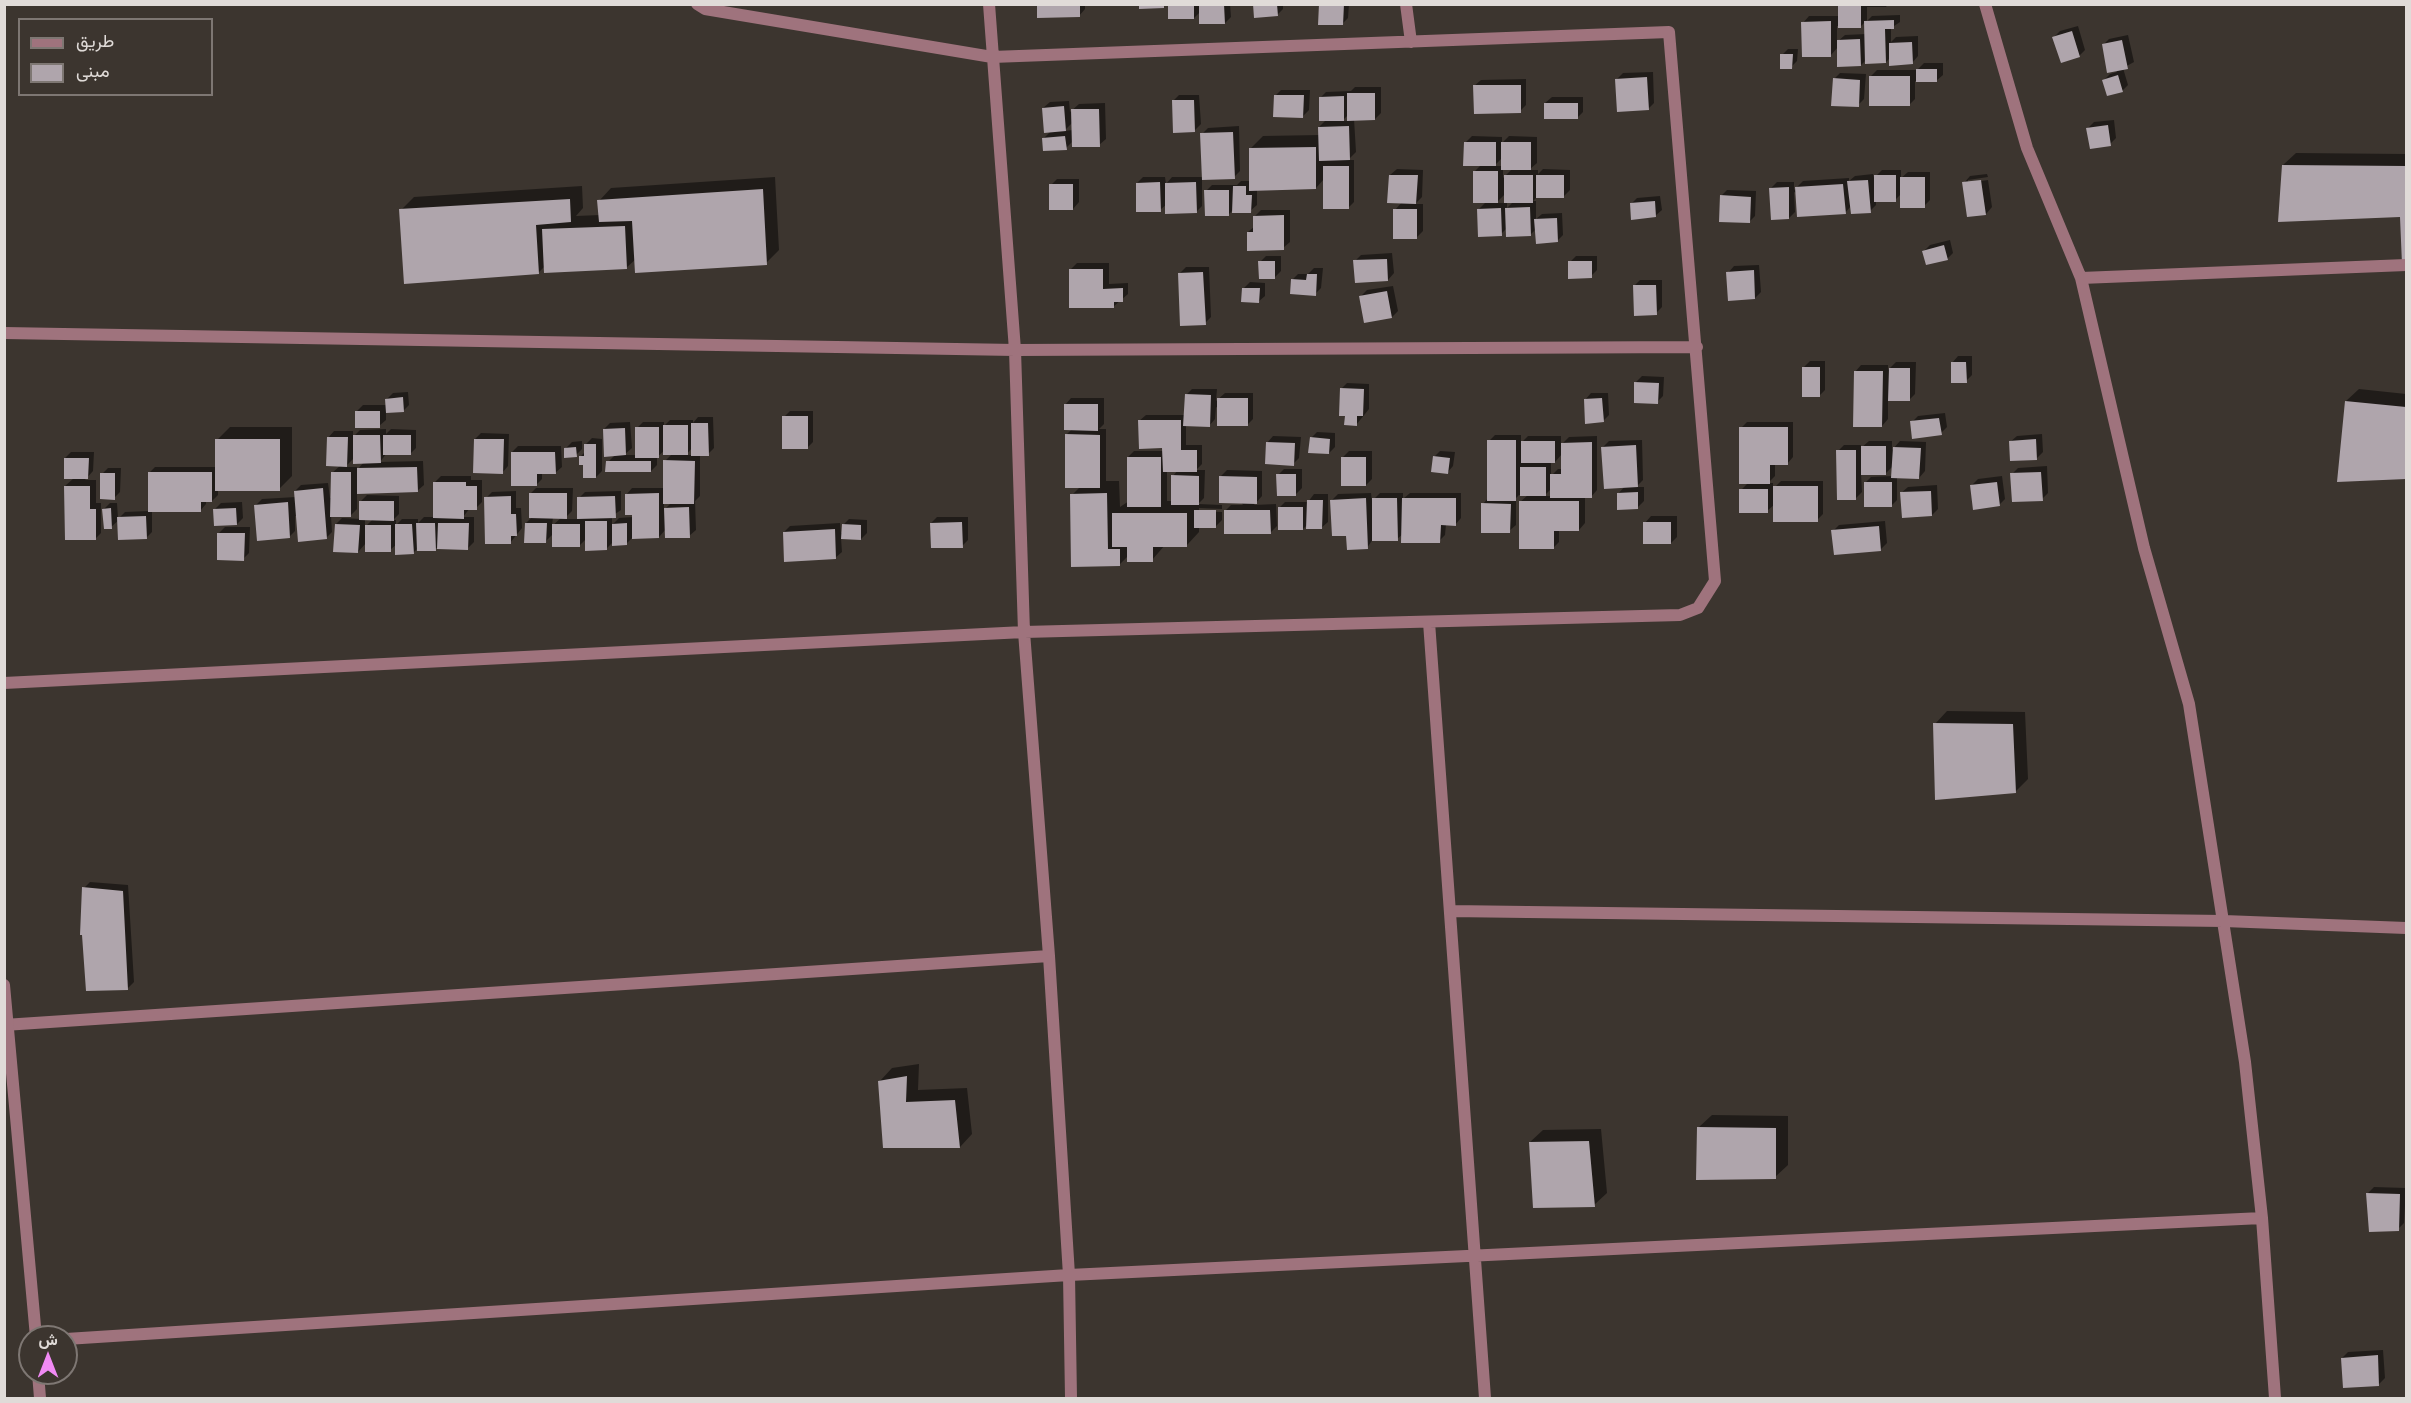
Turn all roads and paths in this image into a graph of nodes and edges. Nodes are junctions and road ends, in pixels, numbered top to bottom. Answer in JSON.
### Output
{"nodes":[{"id":1,"x":697,"y":4,"type":"edge"},
{"id":2,"x":989,"y":4,"type":"edge"},
{"id":3,"x":1406,"y":4,"type":"edge"},
{"id":4,"x":1985,"y":4,"type":"edge"},
{"id":5,"x":1411,"y":42,"type":"junction"},
{"id":6,"x":992,"y":57,"type":"junction"},
{"id":7,"x":2406,"y":265,"type":"edge"},
{"id":8,"x":2081,"y":278,"type":"junction"},
{"id":9,"x":4,"y":333,"type":"edge"},
{"id":10,"x":1696,"y":347,"type":"junction"},
{"id":11,"x":1015,"y":350,"type":"junction"},
{"id":12,"x":1429,"y":622,"type":"junction"},
{"id":13,"x":1024,"y":632,"type":"junction"},
{"id":14,"x":4,"y":683,"type":"edge"},
{"id":15,"x":1450,"y":911,"type":"junction"},
{"id":16,"x":2224,"y":921,"type":"junction"},
{"id":17,"x":2406,"y":928,"type":"edge"},
{"id":18,"x":1049,"y":956,"type":"junction"},
{"id":19,"x":4,"y":985,"type":"edge"},
{"id":20,"x":5,"y":1025,"type":"edge"},
{"id":21,"x":2262,"y":1218,"type":"junction"},
{"id":22,"x":1474,"y":1256,"type":"junction"},
{"id":23,"x":1069,"y":1275,"type":"junction"},
{"id":24,"x":35,"y":1325,"type":"edge"},
{"id":25,"x":78,"y":1338,"type":"edge"},
{"id":26,"x":1071,"y":1398,"type":"edge"},
{"id":27,"x":1485,"y":1398,"type":"edge"},
{"id":28,"x":2275,"y":1398,"type":"edge"}],
"edges":[{"from":1,"to":6,"type":"street"},
{"from":2,"to":6,"type":"street"},
{"from":3,"to":5,"type":"street"},
{"from":4,"to":8,"type":"street"},
{"from":5,"to":6,"type":"street"},
{"from":5,"to":10,"type":"street"},
{"from":6,"to":11,"type":"street"},
{"from":7,"to":8,"type":"street"},
{"from":8,"to":16,"type":"street"},
{"from":9,"to":11,"type":"street"},
{"from":10,"to":11,"type":"street"},
{"from":10,"to":12,"type":"street"},
{"from":11,"to":13,"type":"street"},
{"from":12,"to":13,"type":"street"},
{"from":12,"to":15,"type":"street"},
{"from":13,"to":14,"type":"street"},
{"from":13,"to":18,"type":"street"},
{"from":15,"to":16,"type":"street"},
{"from":15,"to":22,"type":"street"},
{"from":16,"to":17,"type":"street"},
{"from":16,"to":21,"type":"street"},
{"from":18,"to":20,"type":"street"},
{"from":18,"to":23,"type":"street"},
{"from":19,"to":20,"type":"street"},
{"from":20,"to":24,"type":"street"},
{"from":21,"to":22,"type":"street"},
{"from":21,"to":28,"type":"street"},
{"from":22,"to":23,"type":"street"},
{"from":22,"to":27,"type":"street"},
{"from":23,"to":25,"type":"street"},
{"from":23,"to":26,"type":"street"}]}
